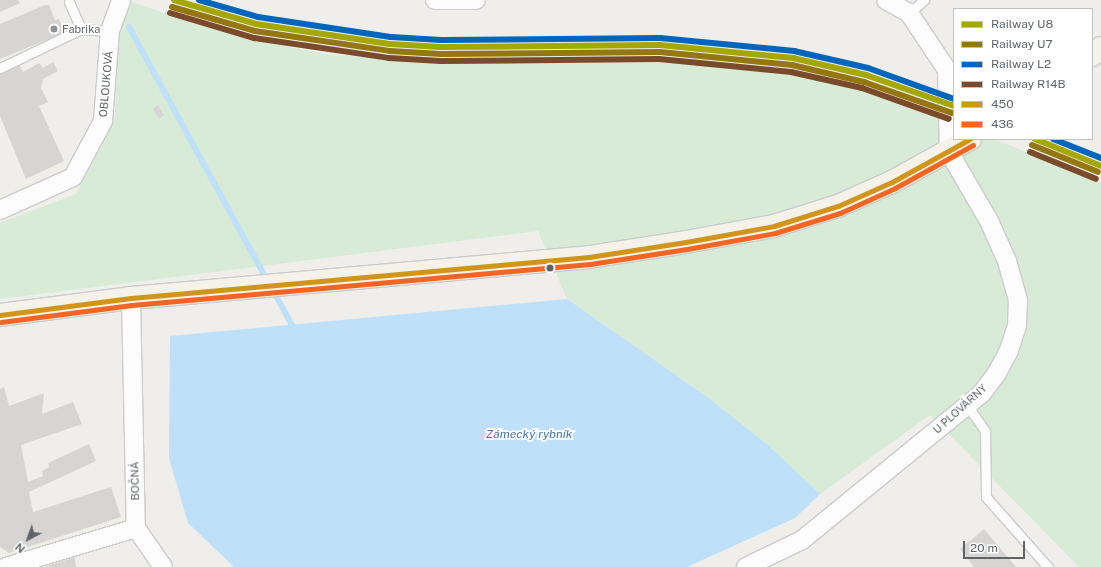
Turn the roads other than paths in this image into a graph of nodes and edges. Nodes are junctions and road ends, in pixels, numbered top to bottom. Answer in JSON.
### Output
{"nodes":[{"id":1,"x":121,"y":0,"type":"edge"},
{"id":2,"x":435,"y":0,"type":"edge"},
{"id":3,"x":467,"y":0,"type":"edge"},
{"id":4,"x":886,"y":0,"type":"edge"},
{"id":5,"x":924,"y":0,"type":"edge"},
{"id":6,"x":69,"y":2,"type":"dead end"},
{"id":7,"x":908,"y":13,"type":"junction"},
{"id":8,"x":81,"y":29,"type":"junction"},
{"id":9,"x":110,"y":30,"type":"junction"},
{"id":10,"x":1101,"y":48,"type":"edge"},
{"id":11,"x":1093,"y":54,"type":"edge"},
{"id":12,"x":0,"y":68,"type":"edge"},
{"id":13,"x":950,"y":71,"type":"edge"},
{"id":14,"x":968,"y":140,"type":"edge"},
{"id":15,"x":949,"y":152,"type":"junction"},
{"id":16,"x":0,"y":210,"type":"edge"},
{"id":17,"x":131,"y":298,"type":"junction"},
{"id":18,"x":0,"y":315,"type":"edge"},
{"id":19,"x":967,"y":405,"type":"junction"},
{"id":20,"x":136,"y":528,"type":"junction"},
{"id":21,"x":6,"y":567,"type":"edge"},
{"id":22,"x":163,"y":567,"type":"edge"},
{"id":23,"x":746,"y":567,"type":"edge"},
{"id":24,"x":1048,"y":567,"type":"edge"}],
"edges":[{"from":1,"to":9,"type":"street","name":"OBLOUKOVÁ"},
{"from":2,"to":3,"type":"street"},
{"from":4,"to":7,"type":"street"},
{"from":5,"to":7,"type":"lane"},
{"from":6,"to":8,"type":"lane"},
{"from":7,"to":13,"type":"street"},
{"from":8,"to":9,"type":"lane"},
{"from":8,"to":12,"type":"lane"},
{"from":9,"to":16,"type":"street","name":"OBLOUKOVÁ"},
{"from":10,"to":11,"type":"main road"},
{"from":13,"to":15,"type":"street"},
{"from":14,"to":15,"type":"main road"},
{"from":15,"to":17,"type":"main road"},
{"from":15,"to":19,"type":"street","name":"U PLOVÁRNY"},
{"from":17,"to":18,"type":"main road"},
{"from":17,"to":20,"type":"street","name":"BOČNÁ"},
{"from":19,"to":23,"type":"street","name":"U PLOVÁRNY"},
{"from":19,"to":24,"type":"lane"},
{"from":20,"to":21,"type":"street"},
{"from":20,"to":22,"type":"street"}]}
